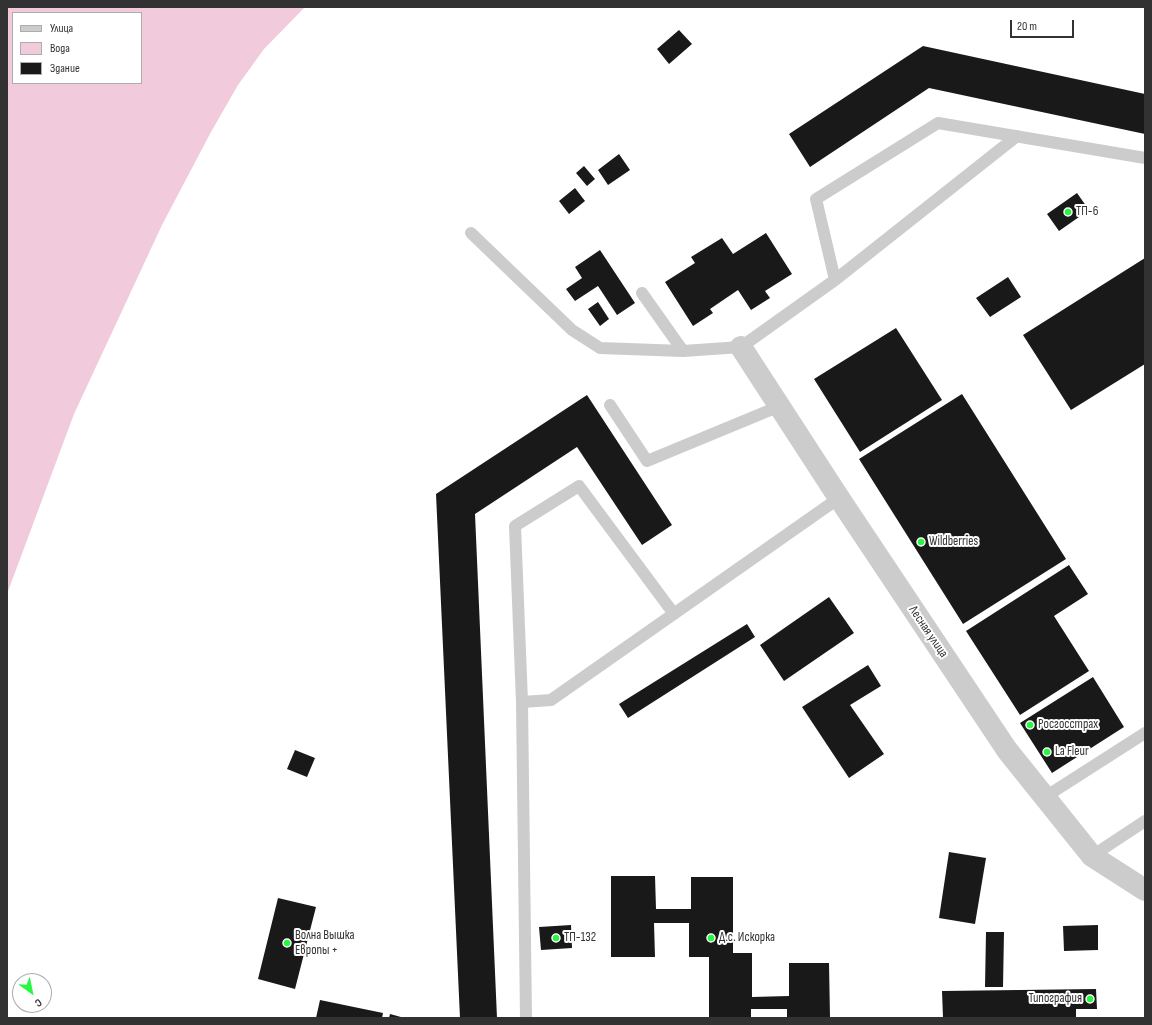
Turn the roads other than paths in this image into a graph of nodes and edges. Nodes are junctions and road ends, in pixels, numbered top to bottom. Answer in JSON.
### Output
{"nodes":[{"id":1,"x":1017,"y":136,"type":"junction"},
{"id":2,"x":1145,"y":158,"type":"edge"},
{"id":3,"x":471,"y":233,"type":"dead end"},
{"id":4,"x":835,"y":280,"type":"junction"},
{"id":5,"x":642,"y":293,"type":"dead end"},
{"id":6,"x":741,"y":347,"type":"junction"},
{"id":7,"x":683,"y":351,"type":"junction"},
{"id":8,"x":610,"y":405,"type":"dead end"},
{"id":9,"x":780,"y":406,"type":"junction"},
{"id":10,"x":839,"y":498,"type":"junction"},
{"id":11,"x":674,"y":614,"type":"junction"},
{"id":12,"x":522,"y":702,"type":"junction"},
{"id":13,"x":1145,"y":733,"type":"edge"},
{"id":14,"x":1045,"y":797,"type":"junction"},
{"id":15,"x":1145,"y":821,"type":"edge"},
{"id":16,"x":1092,"y":856,"type":"junction"},
{"id":17,"x":1145,"y":890,"type":"edge"},
{"id":18,"x":526,"y":1018,"type":"edge"}],
"edges":[{"from":1,"to":2,"type":"lane"},
{"from":1,"to":4,"type":"lane"},
{"from":1,"to":4,"type":"lane"},
{"from":3,"to":7,"type":"lane"},
{"from":4,"to":6,"type":"lane"},
{"from":5,"to":7,"type":"lane"},
{"from":6,"to":7,"type":"lane"},
{"from":6,"to":9,"type":"street","name":"Лесная улица"},
{"from":8,"to":9,"type":"lane"},
{"from":9,"to":10,"type":"street","name":"Лесная улица"},
{"from":10,"to":11,"type":"lane"},
{"from":10,"to":14,"type":"street","name":"Лесная улица"},
{"from":11,"to":12,"type":"lane"},
{"from":11,"to":12,"type":"lane"},
{"from":12,"to":18,"type":"lane"},
{"from":13,"to":14,"type":"lane"},
{"from":14,"to":16,"type":"street","name":"Лесная улица"},
{"from":15,"to":16,"type":"lane"},
{"from":16,"to":17,"type":"street","name":"Лесная улица"}]}
